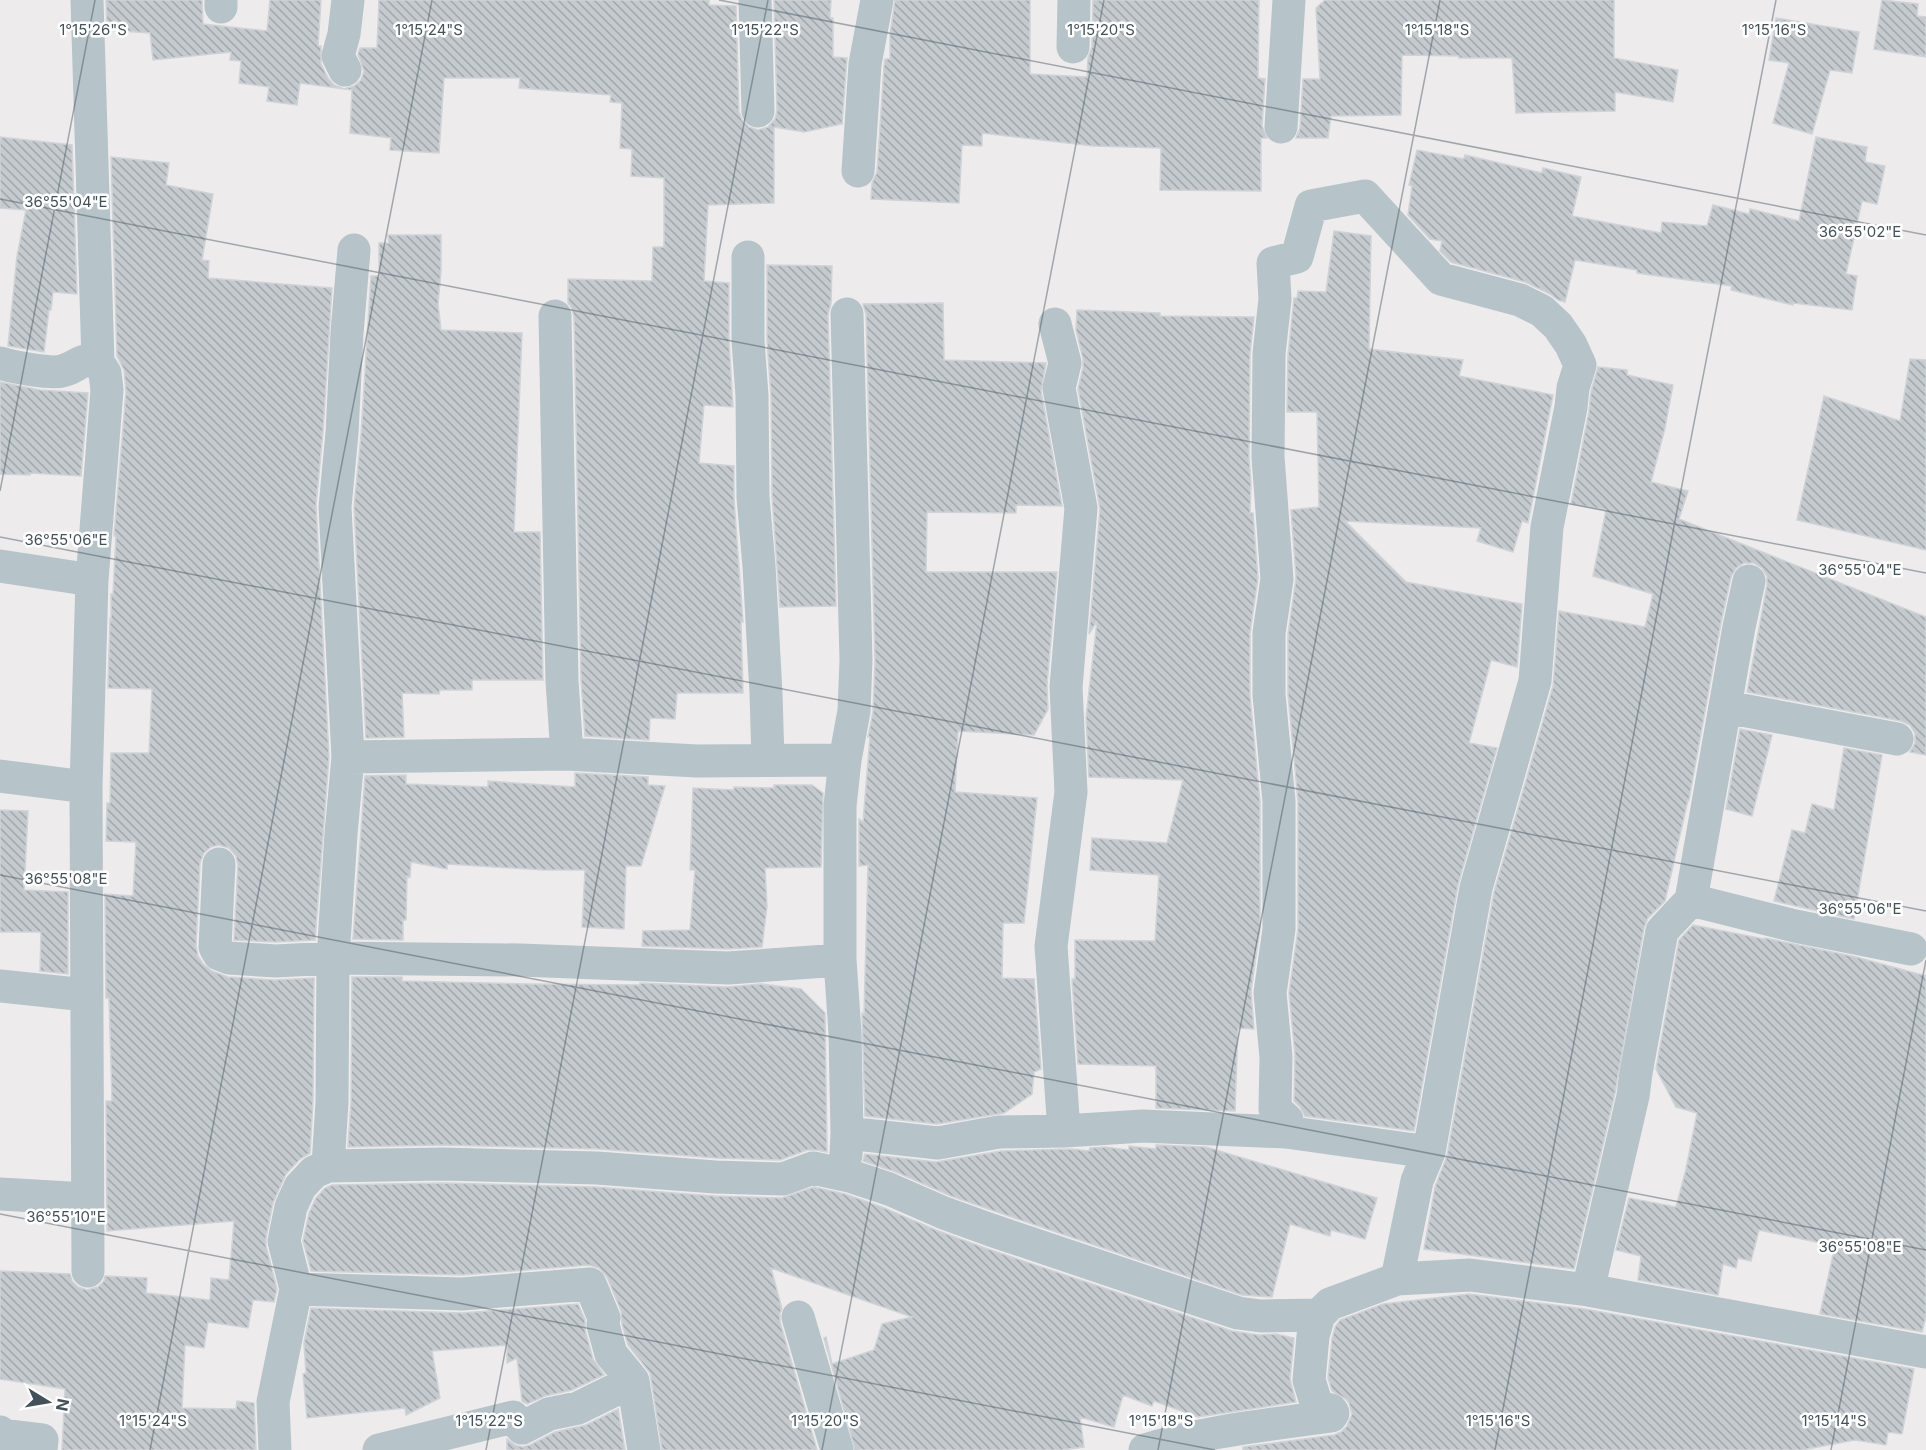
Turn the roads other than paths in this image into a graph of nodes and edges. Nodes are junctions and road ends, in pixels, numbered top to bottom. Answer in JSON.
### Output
{"nodes":[{"id":1,"x":87,"y":0,"type":"edge"},
{"id":2,"x":348,"y":0,"type":"edge"},
{"id":3,"x":755,"y":0,"type":"edge"},
{"id":4,"x":877,"y":0,"type":"edge"},
{"id":5,"x":1074,"y":0,"type":"edge"},
{"id":6,"x":1289,"y":0,"type":"edge"},
{"id":7,"x":1073,"y":47,"type":"dead end"},
{"id":8,"x":345,"y":70,"type":"dead end"},
{"id":9,"x":758,"y":111,"type":"dead end"},
{"id":10,"x":1281,"y":127,"type":"dead end"},
{"id":11,"x":858,"y":171,"type":"dead end"},
{"id":12,"x":354,"y":250,"type":"dead end"},
{"id":13,"x":748,"y":257,"type":"dead end"},
{"id":14,"x":847,"y":314,"type":"dead end"},
{"id":15,"x":555,"y":316,"type":"dead end"},
{"id":16,"x":1055,"y":324,"type":"dead end"},
{"id":17,"x":98,"y":362,"type":"junction"},
{"id":18,"x":0,"y":363,"type":"edge"},
{"id":19,"x":0,"y":566,"type":"edge"},
{"id":20,"x":92,"y":580,"type":"junction"},
{"id":21,"x":1749,"y":581,"type":"dead end"},
{"id":22,"x":1726,"y":707,"type":"junction"},
{"id":23,"x":1897,"y":739,"type":"dead end"},
{"id":24,"x":567,"y":754,"type":"junction"},
{"id":25,"x":348,"y":757,"type":"junction"},
{"id":26,"x":768,"y":760,"type":"junction"},
{"id":27,"x":845,"y":760,"type":"junction"},
{"id":28,"x":0,"y":776,"type":"edge"},
{"id":29,"x":86,"y":787,"type":"junction"},
{"id":30,"x":219,"y":864,"type":"dead end"},
{"id":31,"x":1691,"y":900,"type":"junction"},
{"id":32,"x":1911,"y":949,"type":"dead end"},
{"id":33,"x":333,"y":958,"type":"junction"},
{"id":34,"x":840,"y":960,"type":"junction"},
{"id":35,"x":0,"y":986,"type":"edge"},
{"id":36,"x":86,"y":995,"type":"junction"},
{"id":37,"x":1064,"y":1131,"type":"junction"},
{"id":38,"x":1286,"y":1132,"type":"junction"},
{"id":39,"x":847,"y":1133,"type":"junction"},
{"id":40,"x":1430,"y":1152,"type":"junction"},
{"id":41,"x":328,"y":1166,"type":"junction"},
{"id":42,"x":844,"y":1175,"type":"junction"},
{"id":43,"x":0,"y":1194,"type":"edge"},
{"id":44,"x":87,"y":1199,"type":"junction"},
{"id":45,"x":88,"y":1271,"type":"dead end"},
{"id":46,"x":1397,"y":1279,"type":"junction"},
{"id":47,"x":296,"y":1289,"type":"junction"},
{"id":48,"x":1588,"y":1290,"type":"junction"},
{"id":49,"x":1319,"y":1315,"type":"junction"},
{"id":50,"x":798,"y":1317,"type":"dead end"},
{"id":51,"x":1926,"y":1352,"type":"edge"},
{"id":52,"x":633,"y":1381,"type":"junction"},
{"id":53,"x":0,"y":1432,"type":"edge"},
{"id":54,"x":1229,"y":1441,"type":"edge"},
{"id":55,"x":41,"y":1450,"type":"edge"},
{"id":56,"x":275,"y":1450,"type":"edge"},
{"id":57,"x":379,"y":1450,"type":"edge"},
{"id":58,"x":644,"y":1450,"type":"edge"},
{"id":59,"x":837,"y":1450,"type":"edge"},
{"id":60,"x":1145,"y":1450,"type":"edge"}],
"edges":[{"from":1,"to":17,"type":"street"},
{"from":2,"to":8,"type":"street"},
{"from":3,"to":9,"type":"street"},
{"from":4,"to":11,"type":"street"},
{"from":5,"to":7,"type":"street"},
{"from":6,"to":10,"type":"street"},
{"from":12,"to":25,"type":"street"},
{"from":13,"to":26,"type":"street"},
{"from":14,"to":27,"type":"street"},
{"from":15,"to":24,"type":"street"},
{"from":16,"to":37,"type":"street"},
{"from":17,"to":18,"type":"street"},
{"from":17,"to":20,"type":"street"},
{"from":19,"to":20,"type":"street"},
{"from":20,"to":29,"type":"street"},
{"from":21,"to":22,"type":"street"},
{"from":22,"to":23,"type":"street"},
{"from":22,"to":31,"type":"street"},
{"from":24,"to":25,"type":"street"},
{"from":24,"to":26,"type":"street"},
{"from":25,"to":33,"type":"street"},
{"from":26,"to":27,"type":"street"},
{"from":27,"to":34,"type":"street"},
{"from":28,"to":29,"type":"street"},
{"from":29,"to":36,"type":"street"},
{"from":30,"to":33,"type":"street"},
{"from":31,"to":32,"type":"street"},
{"from":31,"to":48,"type":"street"},
{"from":33,"to":34,"type":"street"},
{"from":33,"to":41,"type":"street"},
{"from":34,"to":39,"type":"street"},
{"from":35,"to":36,"type":"street"},
{"from":36,"to":44,"type":"street"},
{"from":37,"to":38,"type":"street"},
{"from":37,"to":39,"type":"street"},
{"from":38,"to":40,"type":"street"},
{"from":38,"to":40,"type":"street"},
{"from":39,"to":42,"type":"street"},
{"from":40,"to":46,"type":"street"},
{"from":41,"to":42,"type":"street"},
{"from":41,"to":47,"type":"street"},
{"from":42,"to":49,"type":"street"},
{"from":43,"to":44,"type":"street"},
{"from":44,"to":45,"type":"street"},
{"from":46,"to":48,"type":"street"},
{"from":46,"to":49,"type":"street"},
{"from":47,"to":52,"type":"street"},
{"from":47,"to":56,"type":"street"},
{"from":48,"to":51,"type":"street"},
{"from":49,"to":54,"type":"street"},
{"from":50,"to":59,"type":"street"},
{"from":52,"to":57,"type":"street"},
{"from":52,"to":58,"type":"street"},
{"from":53,"to":55,"type":"street"},
{"from":54,"to":60,"type":"street"}]}
